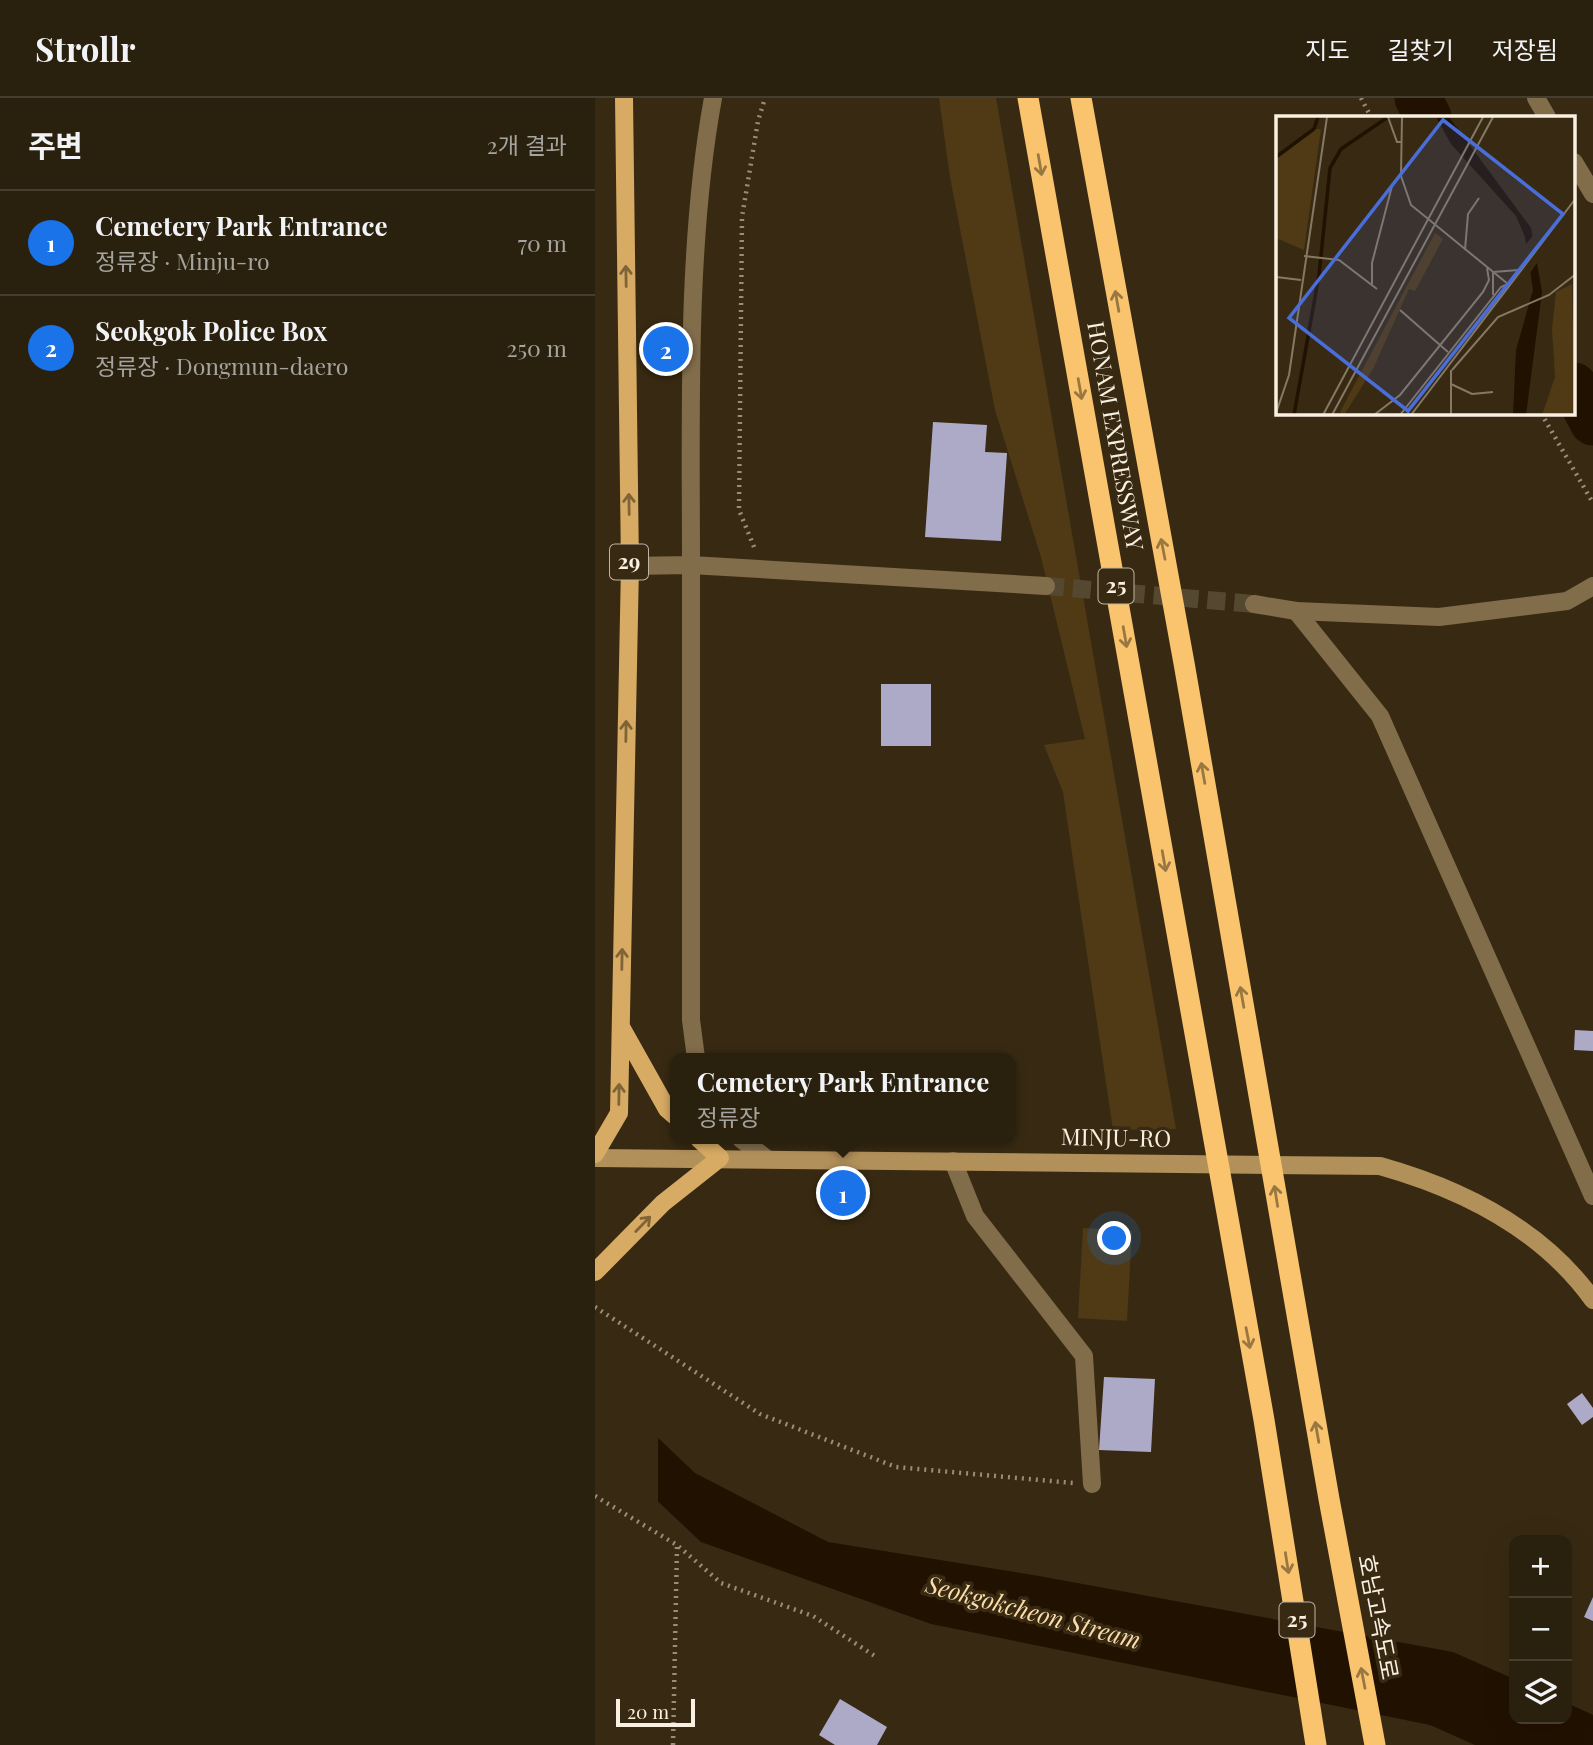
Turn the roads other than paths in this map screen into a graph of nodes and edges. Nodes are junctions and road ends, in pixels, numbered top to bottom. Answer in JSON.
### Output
{"nodes":[{"id":1,"x":624,"y":98,"type":"edge"},
{"id":2,"x":713,"y":98,"type":"edge"},
{"id":3,"x":1028,"y":98,"type":"edge"},
{"id":4,"x":1081,"y":98,"type":"edge"},
{"id":5,"x":1536,"y":98,"type":"edge"},
{"id":6,"x":1546,"y":116,"type":"edge"},
{"id":7,"x":1576,"y":165,"type":"edge"},
{"id":8,"x":1593,"y":194,"type":"edge"},
{"id":9,"x":691,"y":565,"type":"junction"},
{"id":10,"x":629,"y":566,"type":"junction"},
{"id":11,"x":1046,"y":586,"type":"tunnel mouth"},
{"id":12,"x":1593,"y":586,"type":"edge"},
{"id":13,"x":1254,"y":604,"type":"tunnel mouth"},
{"id":14,"x":1296,"y":611,"type":"junction"},
{"id":15,"x":621,"y":1027,"type":"junction"},
{"id":16,"x":695,"y":1053,"type":"edge"},
{"id":17,"x":670,"y":1112,"type":"edge"},
{"id":18,"x":705,"y":1144,"type":"edge"},
{"id":19,"x":748,"y":1144,"type":"edge"},
{"id":20,"x":595,"y":1156,"type":"edge"},
{"id":21,"x":720,"y":1158,"type":"junction"},
{"id":22,"x":767,"y":1159,"type":"junction"},
{"id":23,"x":953,"y":1160,"type":"junction"},
{"id":24,"x":1593,"y":1196,"type":"edge"},
{"id":25,"x":595,"y":1272,"type":"edge"},
{"id":26,"x":1593,"y":1300,"type":"edge"},
{"id":27,"x":1092,"y":1485,"type":"road end"},
{"id":28,"x":1329,"y":1499,"type":"joint"},
{"id":29,"x":1316,"y":1745,"type":"edge"},
{"id":30,"x":1375,"y":1745,"type":"edge"}],
"edges":[{"from":10,"to":1,"type":"main road","number":"29","one_way":true},
{"from":2,"to":9,"type":"street"},
{"from":3,"to":29,"type":"highway","name":"HONAM EXPRESSWAY","number":"25","one_way":true},
{"from":28,"to":4,"type":"highway","name":"HONAM EXPRESSWAY","number":"25","one_way":true},
{"from":5,"to":6,"type":"street"},
{"from":7,"to":8,"type":"street"},
{"from":9,"to":10,"type":"street"},
{"from":9,"to":11,"type":"street"},
{"from":9,"to":16,"type":"street"},
{"from":15,"to":10,"type":"main road","number":"29","one_way":true},
{"from":12,"to":14,"type":"street"},
{"from":13,"to":14,"type":"street"},
{"from":14,"to":24,"type":"street"},
{"from":15,"to":17,"type":"main road"},
{"from":20,"to":15,"type":"main road","number":"29","one_way":true},
{"from":18,"to":21,"type":"main road"},
{"from":19,"to":22,"type":"street"},
{"from":20,"to":21,"type":"main road","name":"MINJU-RO"},
{"from":21,"to":22,"type":"main road","name":"MINJU-RO"},
{"from":25,"to":21,"type":"main road","one_way":true},
{"from":22,"to":23,"type":"main road","name":"MINJU-RO"},
{"from":23,"to":26,"type":"main road","name":"MINJU-RO"},
{"from":23,"to":27,"type":"street"},
{"from":30,"to":28,"type":"highway","name":"호남고속도로","number":"25","one_way":true}]}
